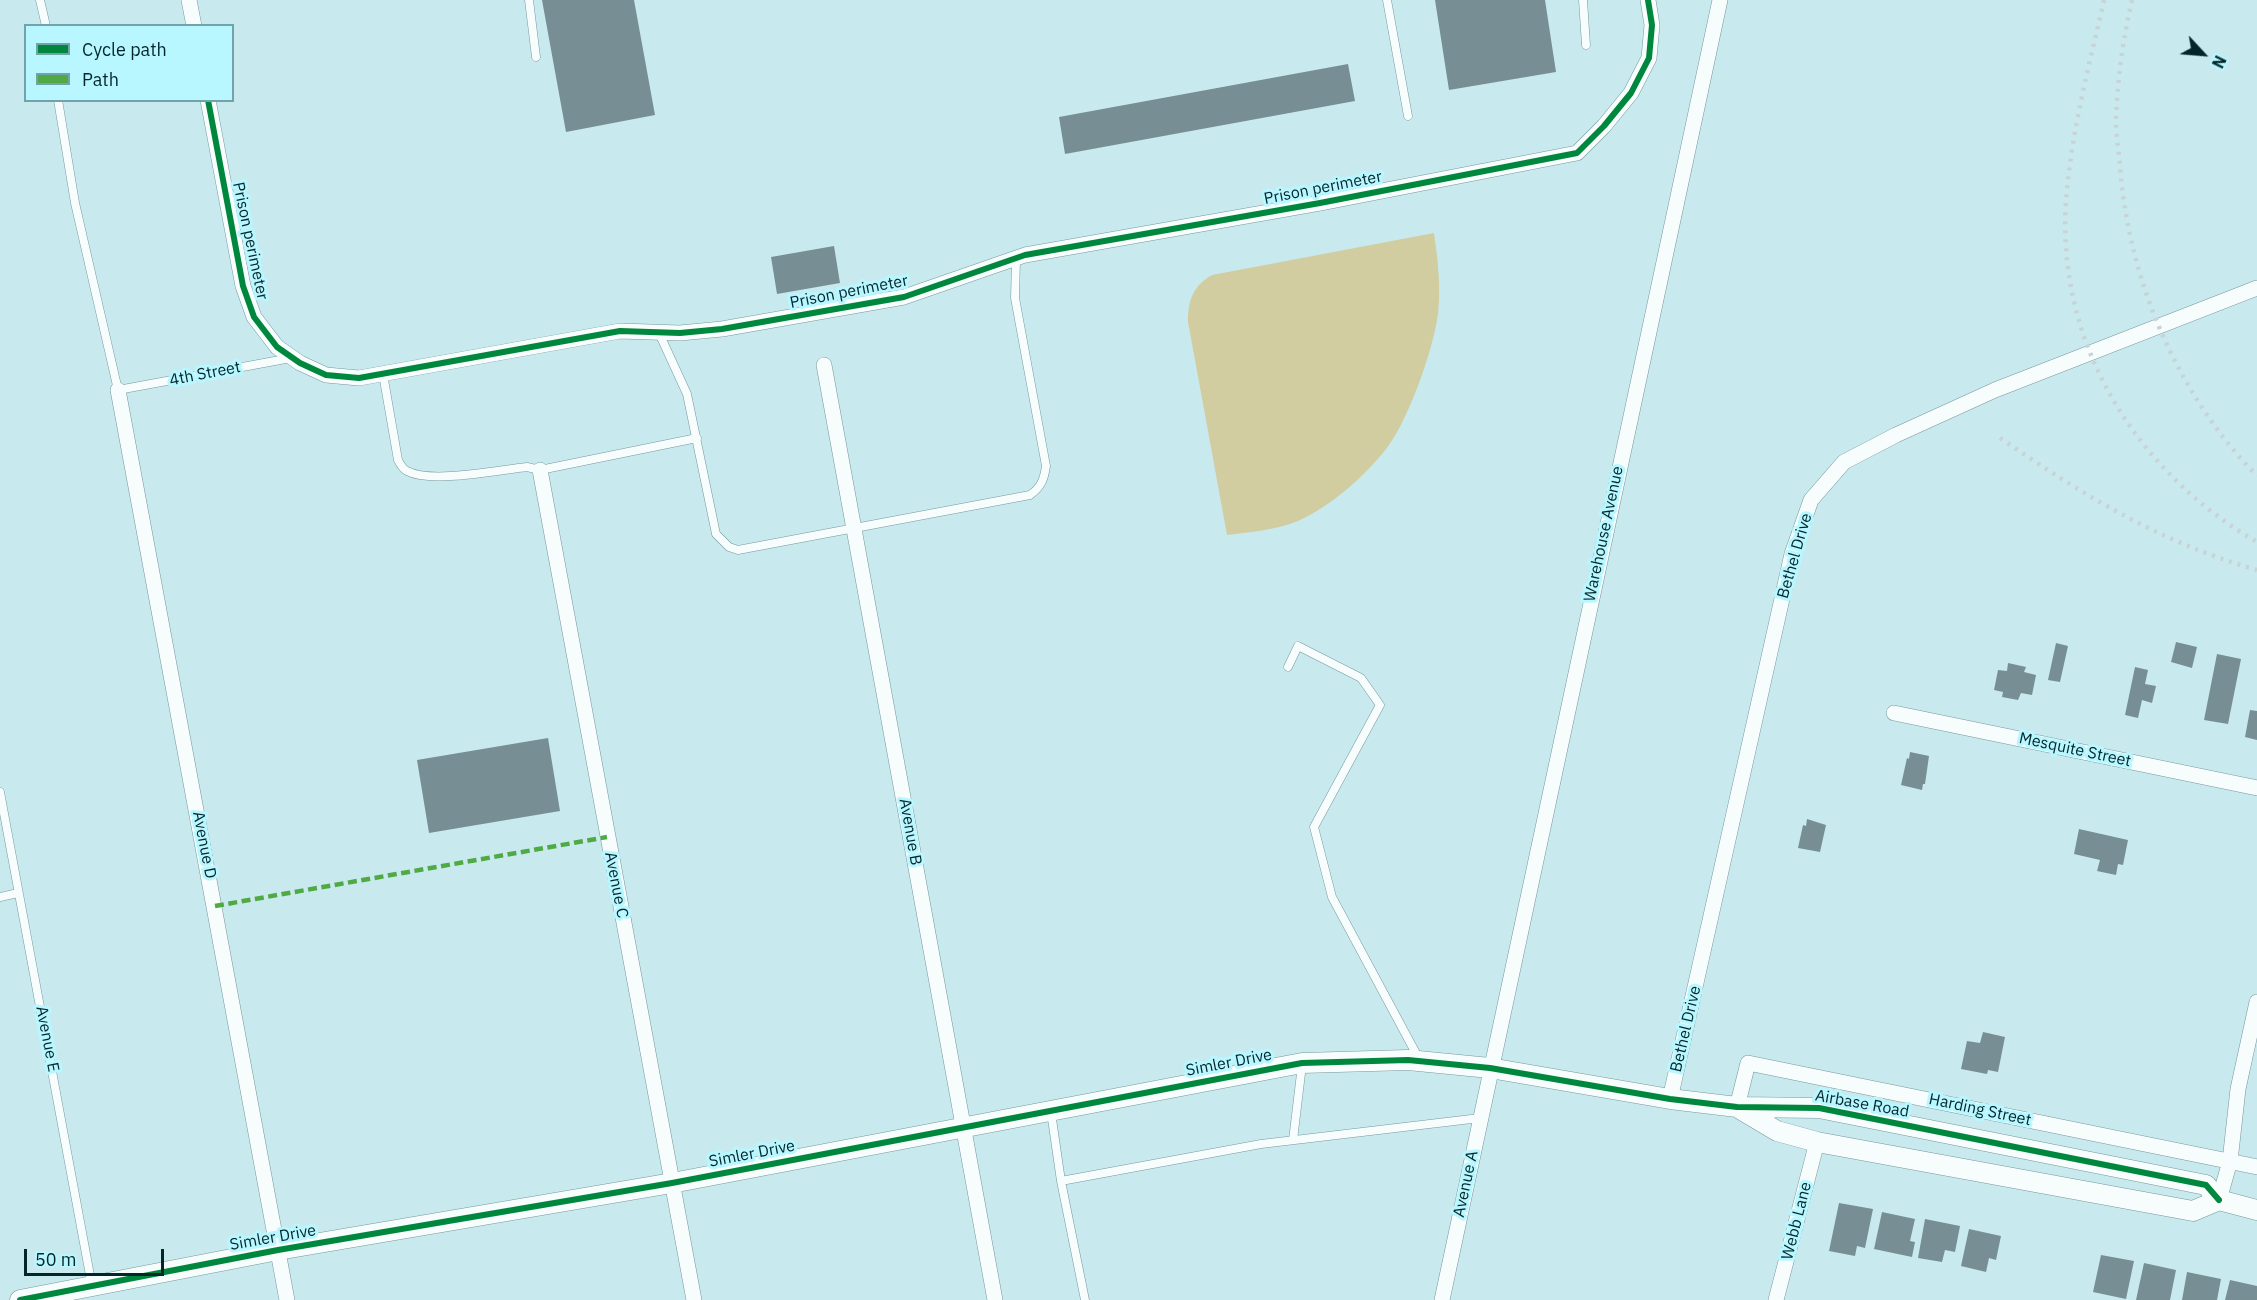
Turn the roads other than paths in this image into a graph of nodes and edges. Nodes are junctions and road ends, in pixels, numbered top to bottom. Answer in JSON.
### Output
{"nodes":[{"id":1,"x":40,"y":0,"type":"edge"},
{"id":2,"x":189,"y":0,"type":"edge"},
{"id":3,"x":529,"y":0,"type":"edge"},
{"id":4,"x":1388,"y":0,"type":"edge"},
{"id":5,"x":1583,"y":0,"type":"edge"},
{"id":6,"x":1648,"y":0,"type":"edge"},
{"id":7,"x":1720,"y":0,"type":"edge"},
{"id":8,"x":46,"y":24,"type":"edge"},
{"id":9,"x":194,"y":24,"type":"edge"},
{"id":10,"x":1586,"y":45,"type":"dead end"},
{"id":11,"x":536,"y":57,"type":"dead end"},
{"id":12,"x":58,"y":102,"type":"edge"},
{"id":13,"x":208,"y":102,"type":"edge"},
{"id":14,"x":1408,"y":116,"type":"dead end"},
{"id":15,"x":1016,"y":258,"type":"junction"},
{"id":16,"x":2257,"y":288,"type":"edge"},
{"id":17,"x":659,"y":333,"type":"junction"},
{"id":18,"x":292,"y":358,"type":"junction"},
{"id":19,"x":824,"y":364,"type":"dead end"},
{"id":20,"x":383,"y":374,"type":"junction"},
{"id":21,"x":118,"y":390,"type":"junction"},
{"id":22,"x":697,"y":438,"type":"junction"},
{"id":23,"x":540,"y":470,"type":"junction"},
{"id":24,"x":854,"y":527,"type":"junction"},
{"id":25,"x":1288,"y":667,"type":"dead end"},
{"id":26,"x":1894,"y":713,"type":"dead end"},
{"id":27,"x":2257,"y":788,"type":"edge"},
{"id":28,"x":0,"y":792,"type":"edge"},
{"id":29,"x":18,"y":893,"type":"junction"},
{"id":30,"x":0,"y":897,"type":"edge"},
{"id":31,"x":2257,"y":1002,"type":"edge"},
{"id":32,"x":1419,"y":1061,"type":"junction"},
{"id":33,"x":1302,"y":1063,"type":"junction"},
{"id":34,"x":1490,"y":1068,"type":"junction"},
{"id":35,"x":1670,"y":1099,"type":"junction"},
{"id":36,"x":1737,"y":1107,"type":"junction"},
{"id":37,"x":1051,"y":1110,"type":"junction"},
{"id":38,"x":1480,"y":1118,"type":"junction"},
{"id":39,"x":964,"y":1127,"type":"junction"},
{"id":40,"x":1293,"y":1140,"type":"junction"},
{"id":41,"x":1817,"y":1142,"type":"junction"},
{"id":42,"x":2230,"y":1161,"type":"junction"},
{"id":43,"x":2257,"y":1167,"type":"edge"},
{"id":44,"x":1061,"y":1181,"type":"junction"},
{"id":45,"x":672,"y":1183,"type":"junction"},
{"id":46,"x":2220,"y":1200,"type":"junction"},
{"id":47,"x":2257,"y":1210,"type":"edge"},
{"id":48,"x":278,"y":1250,"type":"junction"},
{"id":49,"x":93,"y":1286,"type":"junction"},
{"id":50,"x":20,"y":1300,"type":"edge"},
{"id":51,"x":287,"y":1300,"type":"edge"},
{"id":52,"x":694,"y":1300,"type":"edge"},
{"id":53,"x":995,"y":1300,"type":"edge"},
{"id":54,"x":1085,"y":1300,"type":"edge"},
{"id":55,"x":1442,"y":1300,"type":"edge"},
{"id":56,"x":1776,"y":1300,"type":"edge"}],
"edges":[{"from":1,"to":8,"type":"lane"},
{"from":2,"to":9,"type":"street"},
{"from":3,"to":11,"type":"lane"},
{"from":4,"to":14,"type":"lane"},
{"from":5,"to":10,"type":"lane"},
{"from":6,"to":15,"type":"street","name":"Prison perimeter"},
{"from":7,"to":34,"type":"street","name":"Warehouse Avenue"},
{"from":12,"to":21,"type":"lane"},
{"from":13,"to":18,"type":"street","name":"Prison perimeter"},
{"from":15,"to":17,"type":"street","name":"Prison perimeter"},
{"from":15,"to":24,"type":"lane"},
{"from":16,"to":35,"type":"street","name":"Bethel Drive"},
{"from":17,"to":20,"type":"street","name":"Prison perimeter"},
{"from":17,"to":22,"type":"lane"},
{"from":18,"to":20,"type":"street","name":"Prison perimeter"},
{"from":18,"to":21,"type":"lane","name":"4th Street"},
{"from":19,"to":24,"type":"street","name":"Avenue B"},
{"from":20,"to":23,"type":"lane"},
{"from":21,"to":48,"type":"street","name":"Avenue D"},
{"from":22,"to":23,"type":"lane"},
{"from":22,"to":24,"type":"lane"},
{"from":23,"to":45,"type":"street","name":"Avenue C"},
{"from":24,"to":39,"type":"street","name":"Avenue B"},
{"from":25,"to":32,"type":"lane"},
{"from":26,"to":27,"type":"street","name":"Mesquite Street"},
{"from":28,"to":29,"type":"lane","name":"Avenue E"},
{"from":29,"to":30,"type":"lane"},
{"from":29,"to":49,"type":"lane","name":"Avenue E"},
{"from":31,"to":42,"type":"street"},
{"from":32,"to":33,"type":"street","name":"Simler Drive"},
{"from":32,"to":34,"type":"street","name":"Simler Drive"},
{"from":33,"to":37,"type":"street","name":"Simler Drive"},
{"from":33,"to":40,"type":"lane"},
{"from":34,"to":35,"type":"street","name":"Airbase Road"},
{"from":34,"to":38,"type":"street","name":"Avenue A"},
{"from":35,"to":36,"type":"street","name":"Airbase Road"},
{"from":36,"to":41,"type":"street","name":"Airbase Road"},
{"from":36,"to":42,"type":"street","name":"Harding Street"},
{"from":36,"to":46,"type":"street","name":"Airbase Road"},
{"from":37,"to":39,"type":"street","name":"Simler Drive"},
{"from":37,"to":44,"type":"lane"},
{"from":38,"to":40,"type":"lane"},
{"from":38,"to":55,"type":"street","name":"Avenue A"},
{"from":39,"to":45,"type":"street","name":"Simler Drive"},
{"from":39,"to":53,"type":"street","name":"Avenue B"},
{"from":40,"to":44,"type":"lane"},
{"from":41,"to":46,"type":"street","name":"Airbase Road"},
{"from":41,"to":56,"type":"street","name":"Webb Lane"},
{"from":42,"to":43,"type":"street","name":"Harding Street"},
{"from":42,"to":46,"type":"street"},
{"from":44,"to":54,"type":"lane"},
{"from":45,"to":48,"type":"street","name":"Simler Drive"},
{"from":45,"to":52,"type":"street","name":"Avenue C"},
{"from":46,"to":47,"type":"street","name":"Airbase Road"},
{"from":48,"to":49,"type":"street","name":"Simler Drive"},
{"from":48,"to":51,"type":"street","name":"Avenue D"},
{"from":49,"to":50,"type":"street","name":"Simler Drive"}]}
